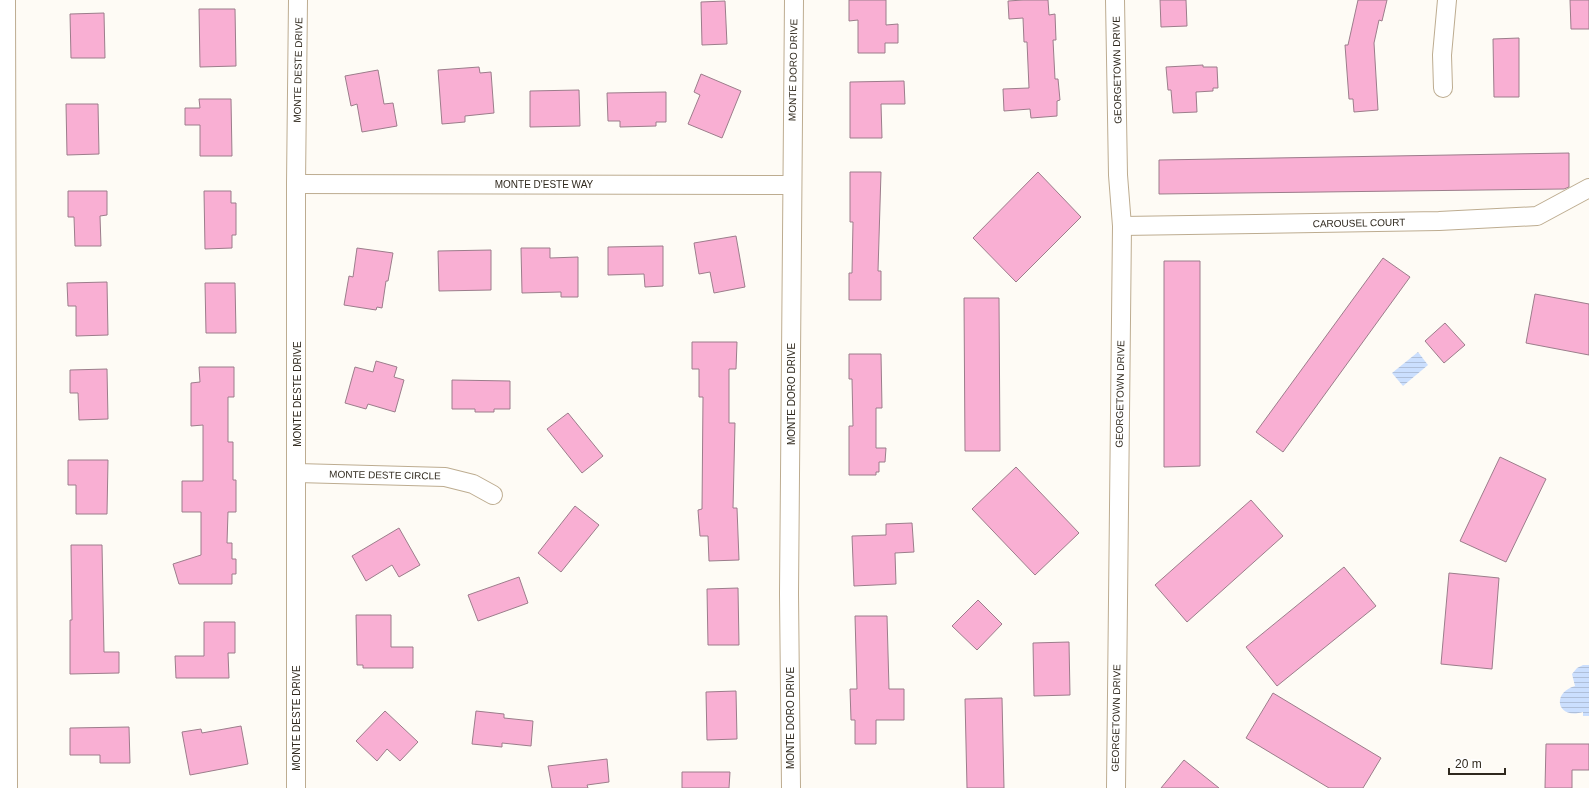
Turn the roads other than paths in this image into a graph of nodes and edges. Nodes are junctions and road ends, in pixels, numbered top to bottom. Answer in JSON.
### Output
{"nodes":[{"id":1,"x":6,"y":0,"type":"edge"},
{"id":2,"x":298,"y":0,"type":"edge"},
{"id":3,"x":794,"y":0,"type":"edge"},
{"id":4,"x":1115,"y":0,"type":"edge"},
{"id":5,"x":1447,"y":0,"type":"edge"},
{"id":6,"x":1443,"y":88,"type":"dead end"},
{"id":7,"x":296,"y":184,"type":"junction"},
{"id":8,"x":792,"y":185,"type":"junction"},
{"id":9,"x":1589,"y":188,"type":"edge"},
{"id":10,"x":1122,"y":226,"type":"junction"},
{"id":11,"x":297,"y":473,"type":"junction"},
{"id":12,"x":493,"y":494,"type":"dead end"},
{"id":13,"x":8,"y":788,"type":"edge"},
{"id":14,"x":296,"y":788,"type":"edge"},
{"id":15,"x":791,"y":788,"type":"edge"},
{"id":16,"x":1116,"y":788,"type":"edge"}],
"edges":[{"from":1,"to":13,"type":"street"},
{"from":2,"to":7,"type":"street","name":"MONTE DESTE DRIVE"},
{"from":3,"to":8,"type":"street","name":"MONTE DORO DRIVE"},
{"from":4,"to":10,"type":"street","name":"GEORGETOWN DRIVE"},
{"from":5,"to":6,"type":"street"},
{"from":7,"to":8,"type":"street","name":"MONTE D'ESTE WAY"},
{"from":7,"to":11,"type":"street","name":"MONTE DESTE DRIVE"},
{"from":8,"to":15,"type":"street","name":"MONTE DORO DRIVE"},
{"from":9,"to":10,"type":"street","name":"CAROUSEL COURT"},
{"from":10,"to":16,"type":"street","name":"GEORGETOWN DRIVE"},
{"from":11,"to":12,"type":"street","name":"MONTE DESTE CIRCLE"},
{"from":11,"to":14,"type":"street","name":"MONTE DESTE DRIVE"}]}
